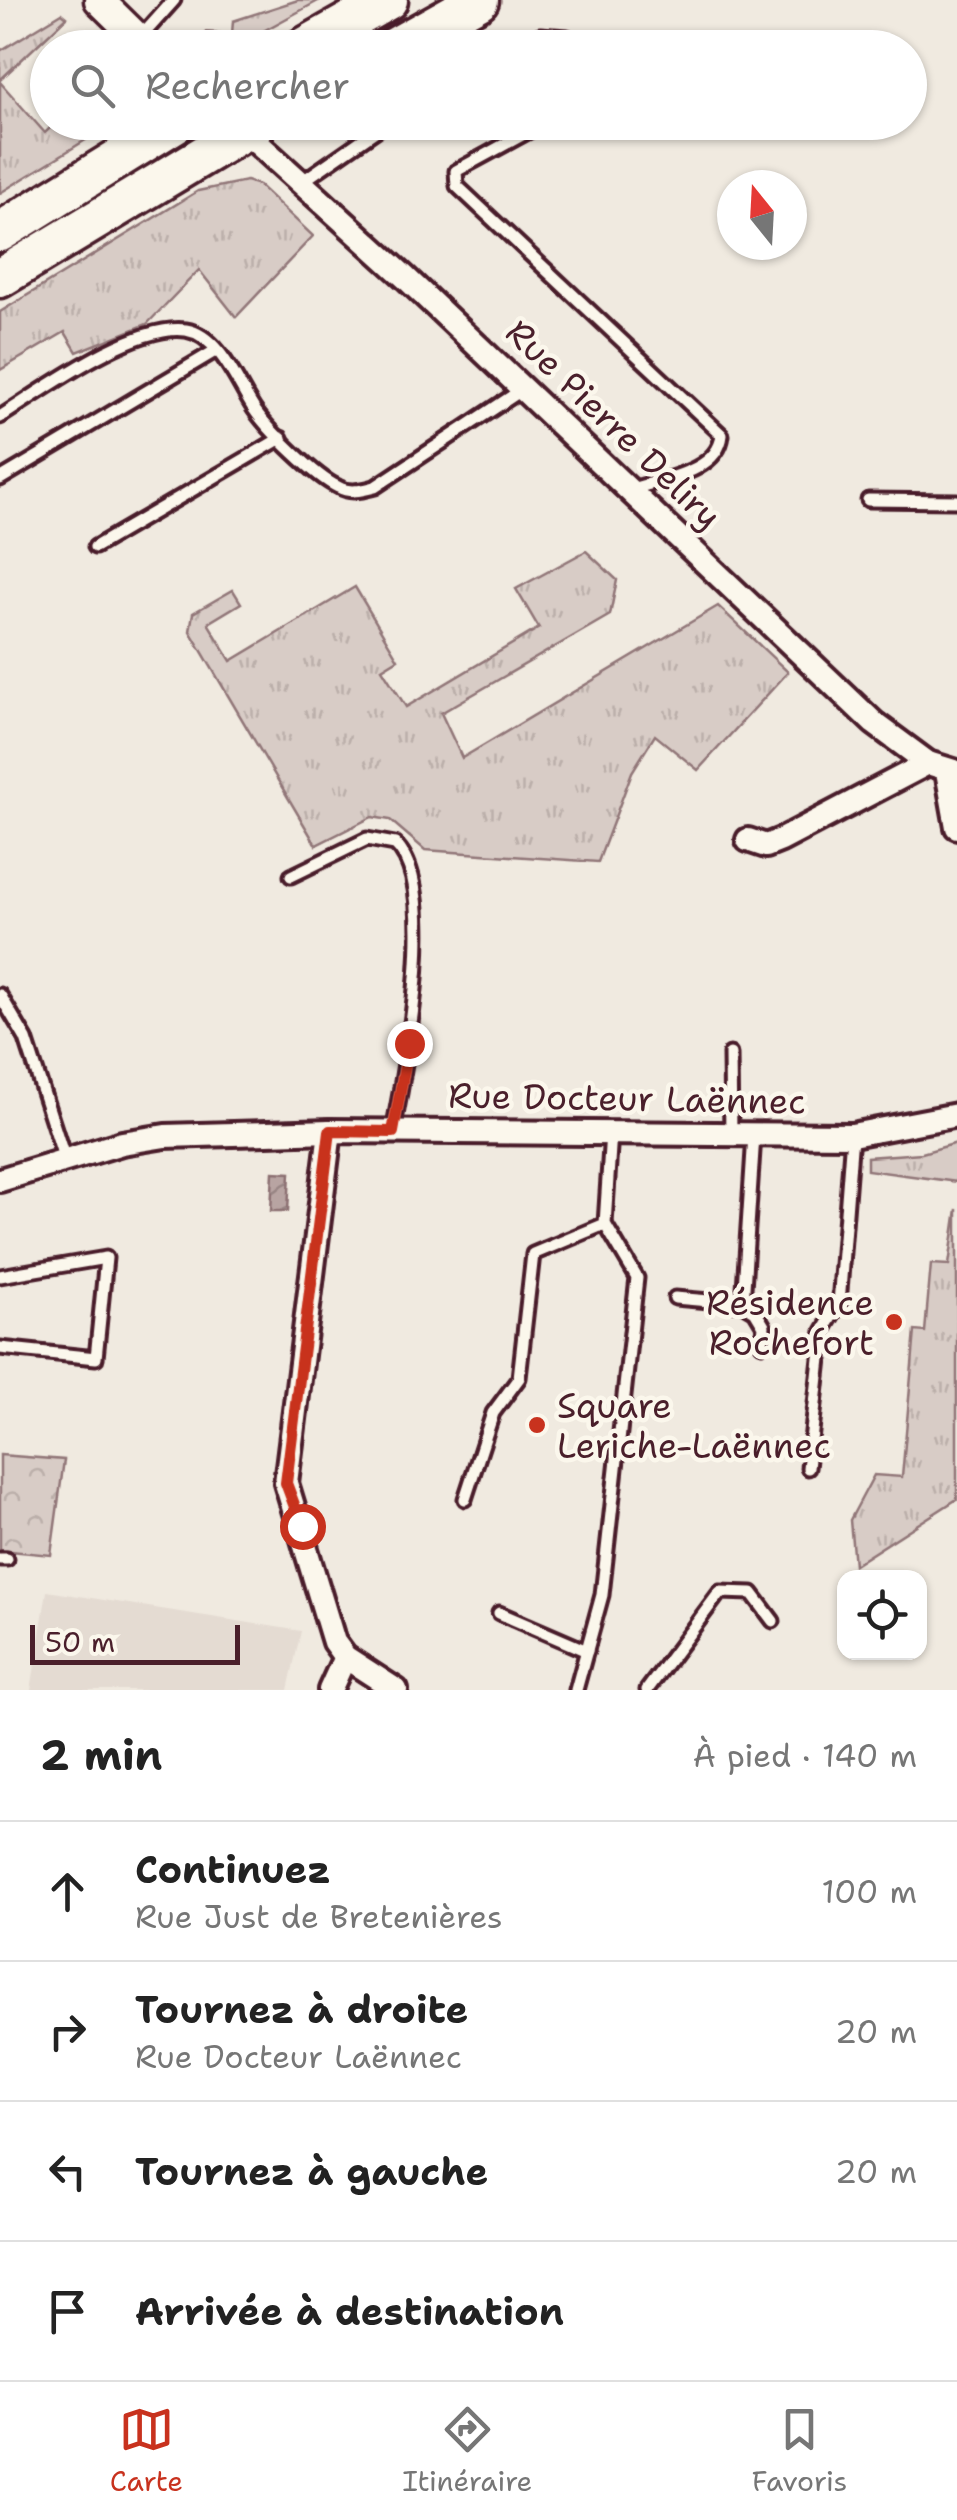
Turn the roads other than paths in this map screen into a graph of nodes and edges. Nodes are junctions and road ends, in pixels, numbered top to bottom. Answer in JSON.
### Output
{"nodes":[{"id":1,"x":99,"y":0,"type":"edge"},
{"id":2,"x":174,"y":0,"type":"edge"},
{"id":3,"x":388,"y":0,"type":"edge"},
{"id":4,"x":478,"y":0,"type":"edge"},
{"id":5,"x":130,"y":30,"type":"edge"},
{"id":6,"x":152,"y":30,"type":"edge"},
{"id":7,"x":335,"y":30,"type":"edge"},
{"id":8,"x":425,"y":30,"type":"edge"},
{"id":9,"x":148,"y":140,"type":"edge"},
{"id":10,"x":222,"y":140,"type":"edge"},
{"id":11,"x":261,"y":140,"type":"edge"},
{"id":12,"x":362,"y":140,"type":"edge"},
{"id":13,"x":514,"y":140,"type":"edge"},
{"id":14,"x":303,"y":181,"type":"junction"},
{"id":15,"x":0,"y":232,"type":"edge"},
{"id":16,"x":0,"y":278,"type":"edge"},
{"id":17,"x":215,"y":350,"type":"junction"},
{"id":18,"x":524,"y":389,"type":"junction"},
{"id":19,"x":0,"y":416,"type":"edge"},
{"id":20,"x":281,"y":438,"type":"junction"},
{"id":21,"x":0,"y":479,"type":"edge"},
{"id":22,"x":630,"y":490,"type":"junction"},
{"id":23,"x":868,"y":500,"type":"dead end"},
{"id":24,"x":957,"y":501,"type":"edge"},
{"id":25,"x":95,"y":547,"type":"dead end"},
{"id":26,"x":944,"y":769,"type":"edge"},
{"id":27,"x":957,"y":827,"type":"edge"},
{"id":28,"x":748,"y":840,"type":"dead end"},
{"id":29,"x":291,"y":876,"type":"dead end"},
{"id":30,"x":0,"y":995,"type":"edge"},
{"id":31,"x":730,"y":1054,"type":"dead end"},
{"id":32,"x":957,"y":1115,"type":"edge"},
{"id":33,"x":330,"y":1131,"type":"junction"},
{"id":34,"x":393,"y":1132,"type":"junction"},
{"id":35,"x":610,"y":1132,"type":"junction"},
{"id":36,"x":742,"y":1135,"type":"junction"},
{"id":37,"x":852,"y":1135,"type":"junction"},
{"id":38,"x":65,"y":1160,"type":"junction"},
{"id":39,"x":0,"y":1180,"type":"edge"},
{"id":40,"x":605,"y":1224,"type":"junction"},
{"id":41,"x":0,"y":1276,"type":"edge"},
{"id":42,"x":674,"y":1298,"type":"dead end"},
{"id":43,"x":743,"y":1304,"type":"junction"},
{"id":44,"x":762,"y":1344,"type":"dead end"},
{"id":45,"x":0,"y":1348,"type":"edge"},
{"id":46,"x":808,"y":1468,"type":"dead end"},
{"id":47,"x":466,"y":1499,"type":"dead end"},
{"id":48,"x":499,"y":1613,"type":"dead end"},
{"id":49,"x":773,"y":1621,"type":"dead end"},
{"id":50,"x":587,"y":1651,"type":"junction"},
{"id":51,"x":346,"y":1657,"type":"junction"},
{"id":52,"x":330,"y":1690,"type":"edge"},
{"id":53,"x":396,"y":1690,"type":"edge"},
{"id":54,"x":576,"y":1690,"type":"edge"},
{"id":55,"x":646,"y":1690,"type":"edge"}],
"edges":[{"from":1,"to":5,"type":"street"},
{"from":2,"to":6,"type":"lane"},
{"from":3,"to":7,"type":"main road"},
{"from":4,"to":8,"type":"main road"},
{"from":9,"to":15,"type":"main road"},
{"from":10,"to":16,"type":"main road"},
{"from":11,"to":14,"type":"street","name":"Rue Pierre Deliry"},
{"from":12,"to":14,"type":"lane"},
{"from":13,"to":22,"type":"lane"},
{"from":14,"to":18,"type":"street","name":"Rue Pierre Deliry"},
{"from":17,"to":19,"type":"lane"},
{"from":17,"to":20,"type":"lane"},
{"from":17,"to":21,"type":"lane"},
{"from":18,"to":20,"type":"lane"},
{"from":18,"to":22,"type":"street","name":"Rue Pierre Deliry"},
{"from":20,"to":25,"type":"lane"},
{"from":22,"to":26,"type":"street","name":"Rue Pierre Deliry"},
{"from":23,"to":24,"type":"lane"},
{"from":26,"to":27,"type":"street"},
{"from":26,"to":28,"type":"street"},
{"from":29,"to":34,"type":"lane"},
{"from":30,"to":38,"type":"lane"},
{"from":31,"to":36,"type":"lane"},
{"from":32,"to":37,"type":"street","name":"Rue Docteur Laënnec"},
{"from":33,"to":34,"type":"street","name":"Rue Docteur Laënnec"},
{"from":33,"to":38,"type":"street","name":"Rue Docteur Laënnec"},
{"from":33,"to":51,"type":"street"},
{"from":34,"to":35,"type":"street","name":"Rue Docteur Laënnec"},
{"from":35,"to":36,"type":"street","name":"Rue Docteur Laënnec"},
{"from":35,"to":40,"type":"lane"},
{"from":36,"to":37,"type":"street","name":"Rue Docteur Laënnec"},
{"from":36,"to":43,"type":"lane"},
{"from":37,"to":46,"type":"lane"},
{"from":38,"to":39,"type":"street","name":"Rue Docteur Laënnec"},
{"from":40,"to":47,"type":"lane"},
{"from":40,"to":50,"type":"lane"},
{"from":41,"to":45,"type":"lane"},
{"from":42,"to":43,"type":"lane"},
{"from":43,"to":44,"type":"lane"},
{"from":48,"to":50,"type":"lane"},
{"from":49,"to":55,"type":"lane"},
{"from":50,"to":54,"type":"lane"},
{"from":51,"to":52,"type":"street"},
{"from":51,"to":53,"type":"street"}]}
